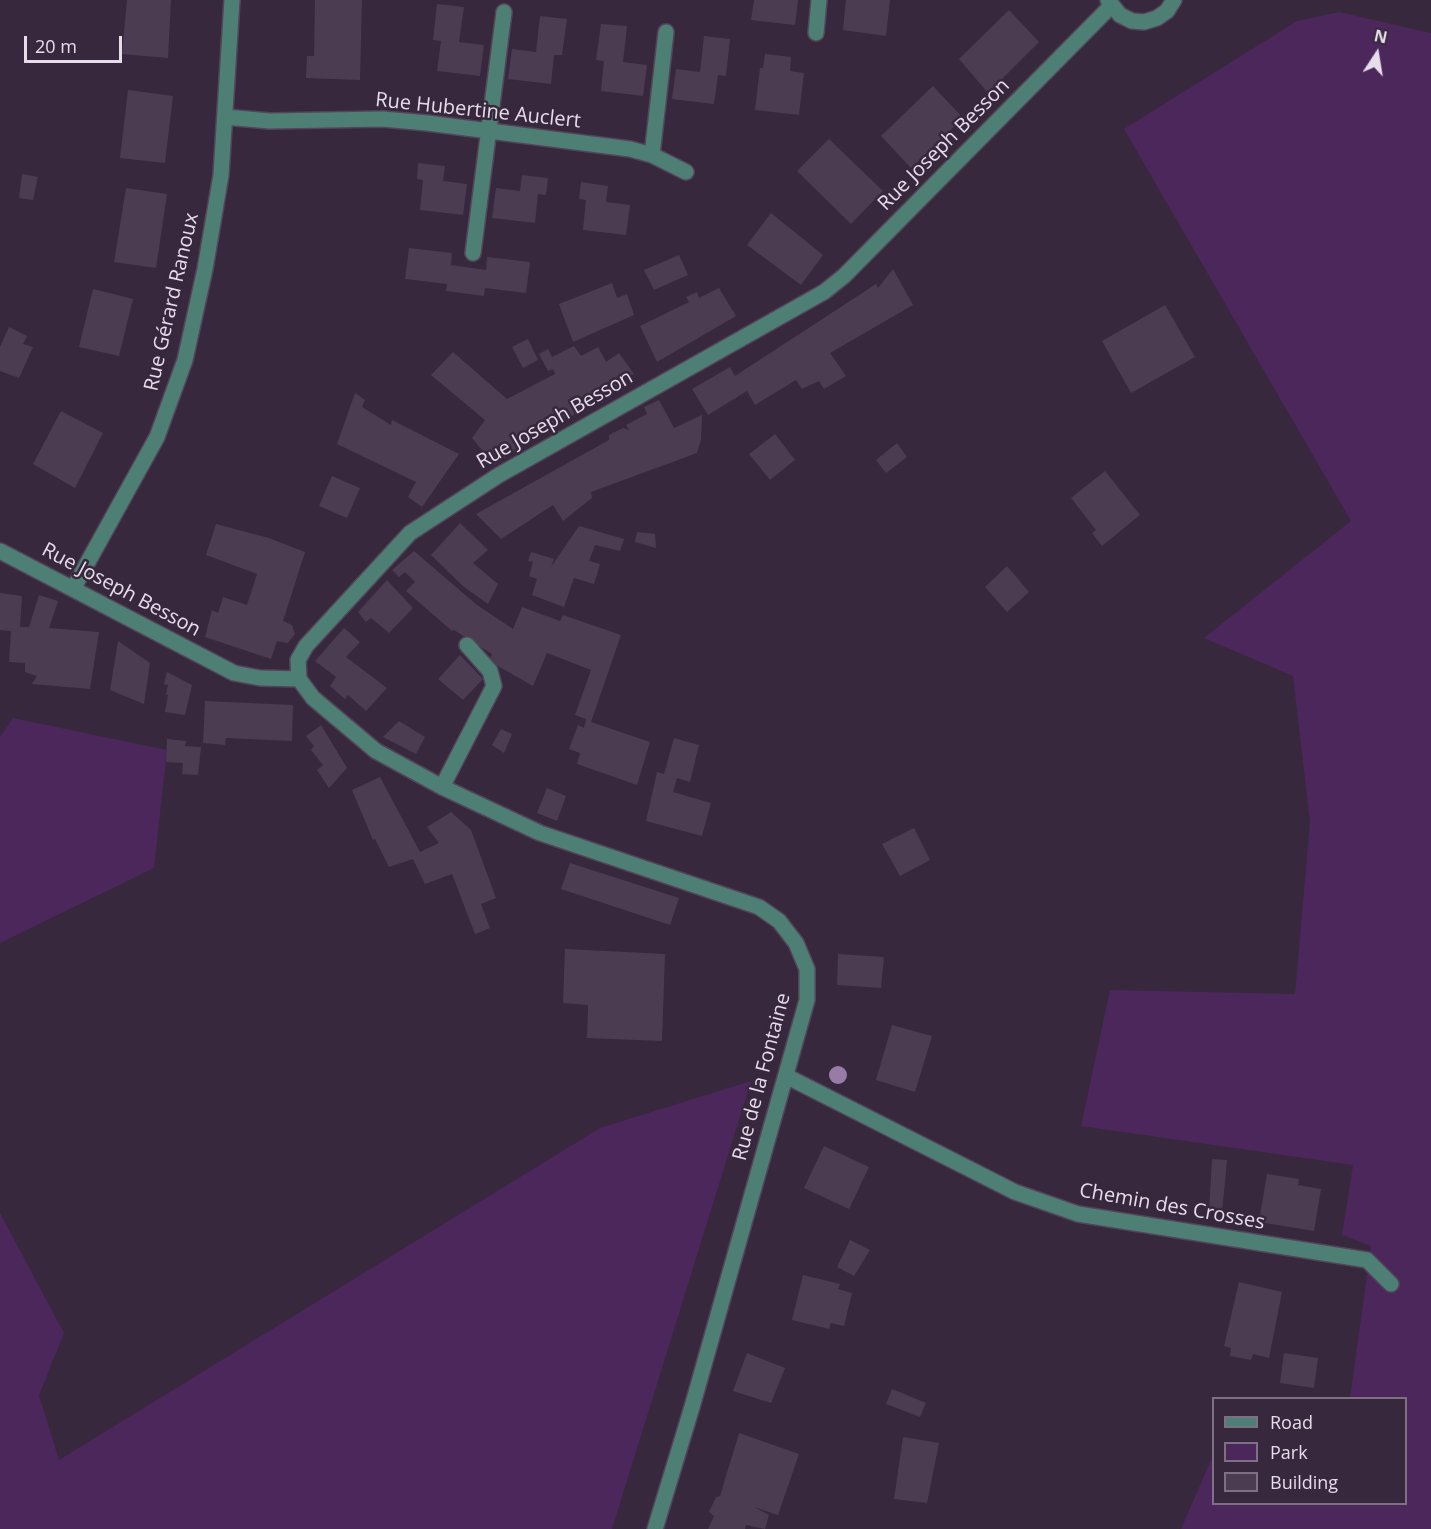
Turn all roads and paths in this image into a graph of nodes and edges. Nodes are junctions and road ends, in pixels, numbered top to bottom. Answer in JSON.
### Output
{"nodes":[{"id":1,"x":232,"y":0,"type":"edge"},
{"id":2,"x":819,"y":0,"type":"edge"},
{"id":3,"x":1174,"y":0,"type":"edge"},
{"id":4,"x":1110,"y":3,"type":"edge"},
{"id":5,"x":504,"y":12,"type":"dead end"},
{"id":6,"x":666,"y":32,"type":"dead end"},
{"id":7,"x":816,"y":33,"type":"dead end"},
{"id":8,"x":225,"y":117,"type":"junction"},
{"id":9,"x":489,"y":131,"type":"junction"},
{"id":10,"x":652,"y":155,"type":"junction"},
{"id":11,"x":686,"y":172,"type":"dead end"},
{"id":12,"x":473,"y":253,"type":"dead end"},
{"id":13,"x":0,"y":551,"type":"edge"},
{"id":14,"x":73,"y":589,"type":"junction"},
{"id":15,"x":467,"y":645,"type":"dead end"},
{"id":16,"x":300,"y":680,"type":"junction"},
{"id":17,"x":442,"y":787,"type":"junction"},
{"id":18,"x":786,"y":1076,"type":"junction"},
{"id":19,"x":1391,"y":1284,"type":"dead end"},
{"id":20,"x":655,"y":1529,"type":"edge"}],
"edges":[{"from":1,"to":8,"type":"street","name":"Rue Gérard Ranoux"},
{"from":2,"to":7,"type":"street"},
{"from":3,"to":4,"type":"street"},
{"from":4,"to":16,"type":"street","name":"Rue Joseph Besson"},
{"from":5,"to":9,"type":"street"},
{"from":6,"to":10,"type":"street"},
{"from":8,"to":9,"type":"street","name":"Rue Hubertine Auclert"},
{"from":8,"to":14,"type":"street","name":"Rue Gérard Ranoux"},
{"from":9,"to":10,"type":"street","name":"Rue Hubertine Auclert"},
{"from":9,"to":12,"type":"street"},
{"from":10,"to":11,"type":"street","name":"Rue Hubertine Auclert"},
{"from":13,"to":14,"type":"street","name":"Rue Joseph Besson"},
{"from":14,"to":16,"type":"street","name":"Rue Joseph Besson"},
{"from":15,"to":17,"type":"street"},
{"from":16,"to":17,"type":"street","name":"Rue de la Fontaine"},
{"from":17,"to":18,"type":"street","name":"Rue de la Fontaine"},
{"from":18,"to":19,"type":"street","name":"Chemin des Crosses"},
{"from":18,"to":20,"type":"street","name":"Rue de la Fontaine"}]}
